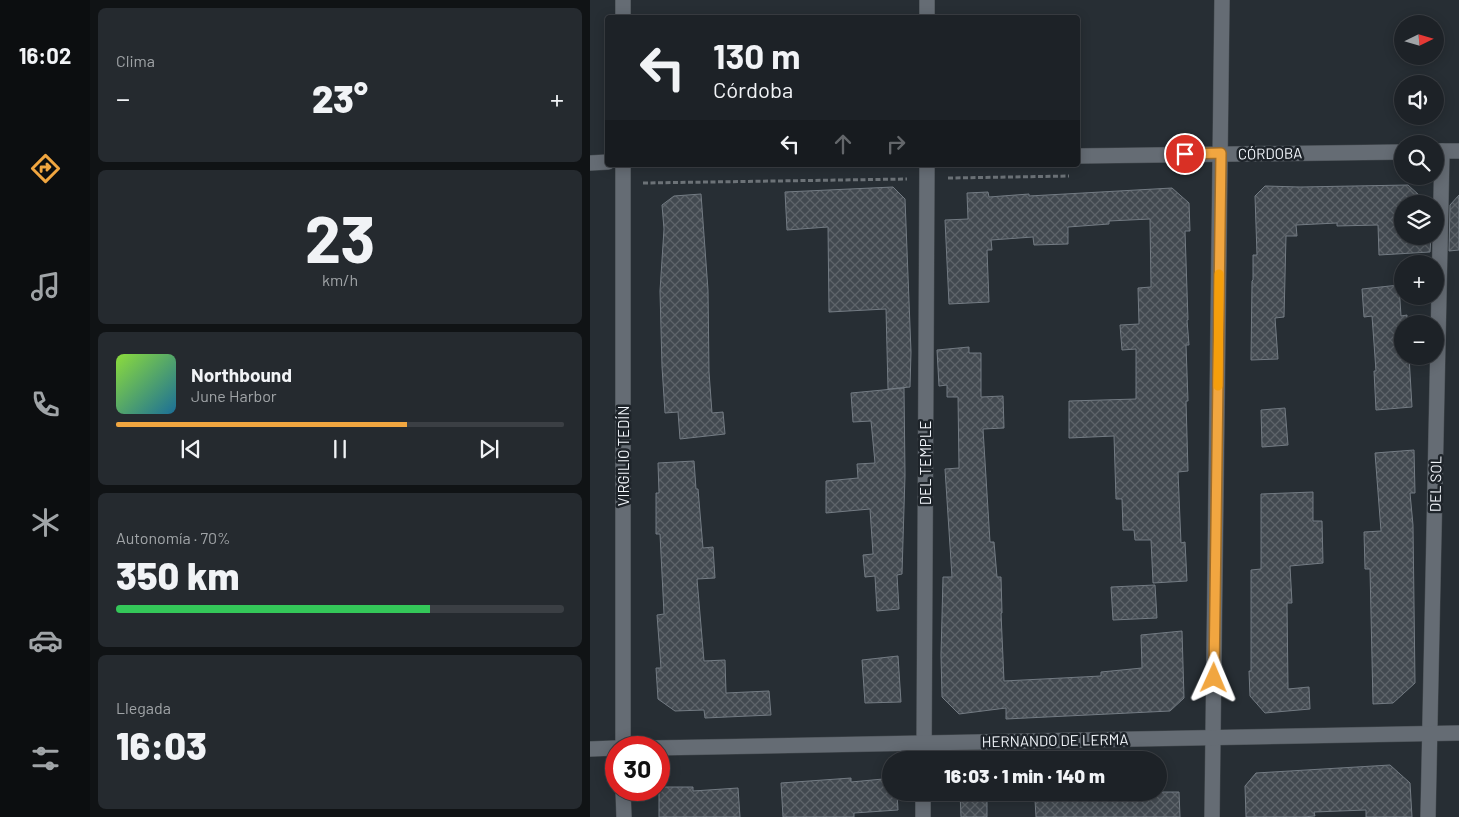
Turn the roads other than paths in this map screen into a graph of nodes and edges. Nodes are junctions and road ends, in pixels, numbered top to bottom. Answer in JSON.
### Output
{"nodes":[{"id":1,"x":623,"y":0,"type":"edge"},
{"id":2,"x":928,"y":0,"type":"edge"},
{"id":3,"x":1222,"y":0,"type":"edge"},
{"id":4,"x":623,"y":15,"type":"edge"},
{"id":5,"x":927,"y":15,"type":"edge"},
{"id":6,"x":1444,"y":151,"type":"edge"},
{"id":7,"x":1459,"y":151,"type":"edge"},
{"id":8,"x":1394,"y":152,"type":"edge"},
{"id":9,"x":1221,"y":153,"type":"junction"},
{"id":10,"x":1080,"y":156,"type":"edge"},
{"id":11,"x":590,"y":162,"type":"edge"},
{"id":12,"x":605,"y":162,"type":"edge"},
{"id":13,"x":623,"y":167,"type":"edge"},
{"id":14,"x":927,"y":172,"type":"edge"},
{"id":15,"x":1438,"y":185,"type":"edge"},
{"id":16,"x":1459,"y":732,"type":"edge"},
{"id":17,"x":1430,"y":733,"type":"junction"},
{"id":18,"x":623,"y":736,"type":"edge"},
{"id":19,"x":1213,"y":736,"type":"junction"},
{"id":20,"x":924,"y":742,"type":"junction"},
{"id":21,"x":605,"y":748,"type":"edge"},
{"id":22,"x":670,"y":748,"type":"edge"},
{"id":23,"x":590,"y":749,"type":"edge"},
{"id":24,"x":924,"y":751,"type":"edge"},
{"id":25,"x":623,"y":801,"type":"edge"},
{"id":26,"x":923,"y":801,"type":"edge"},
{"id":27,"x":624,"y":817,"type":"edge"},
{"id":28,"x":923,"y":817,"type":"edge"},
{"id":29,"x":1212,"y":817,"type":"edge"},
{"id":30,"x":1428,"y":817,"type":"edge"}],
"edges":[{"from":1,"to":4,"type":"street"},
{"from":2,"to":5,"type":"street"},
{"from":3,"to":9,"type":"street"},
{"from":6,"to":7,"type":"street"},
{"from":8,"to":9,"type":"street","name":"CÓRDOBA"},
{"from":9,"to":10,"type":"street","name":"CÓRDOBA"},
{"from":9,"to":19,"type":"street"},
{"from":11,"to":12,"type":"street"},
{"from":13,"to":18,"type":"street","name":"VIRGILIO TEDÍN"},
{"from":14,"to":20,"type":"street","name":"DEL TEMPLE"},
{"from":15,"to":17,"type":"street","name":"DEL SOL"},
{"from":16,"to":17,"type":"street","name":"HERNANDO DE LERMA"},
{"from":17,"to":19,"type":"street","name":"HERNANDO DE LERMA"},
{"from":17,"to":30,"type":"street","name":"DEL SOL"},
{"from":19,"to":20,"type":"street","name":"HERNANDO DE LERMA"},
{"from":19,"to":29,"type":"street"},
{"from":20,"to":22,"type":"street","name":"HERNANDO DE LERMA"},
{"from":20,"to":24,"type":"street","name":"DEL TEMPLE"},
{"from":21,"to":23,"type":"street"},
{"from":25,"to":27,"type":"street"},
{"from":26,"to":28,"type":"street"}]}
